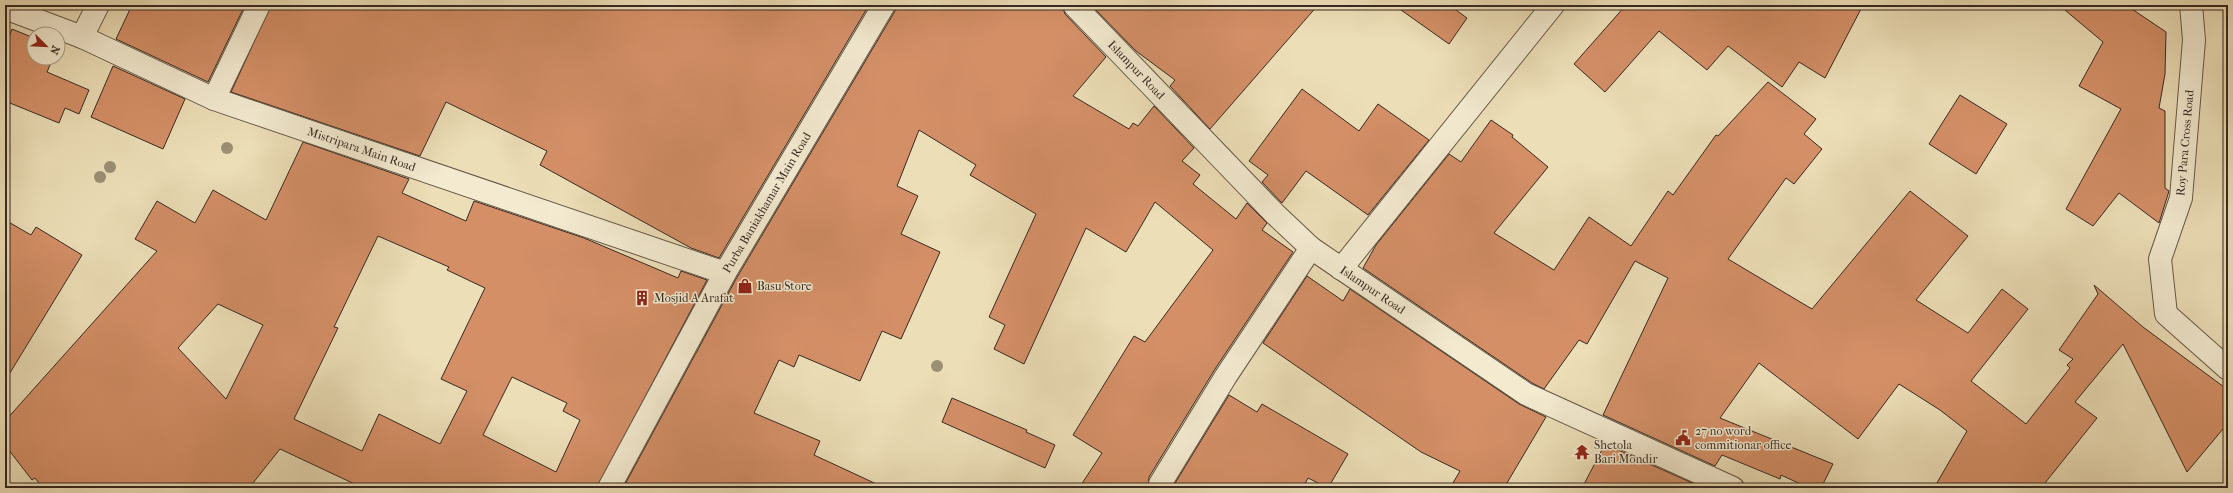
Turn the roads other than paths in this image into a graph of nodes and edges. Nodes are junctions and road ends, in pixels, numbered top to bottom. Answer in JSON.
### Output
{"nodes":[{"id":1,"x":98,"y":5,"type":"edge"},
{"id":2,"x":259,"y":5,"type":"edge"},
{"id":3,"x":884,"y":5,"type":"edge"},
{"id":4,"x":1074,"y":5,"type":"edge"},
{"id":5,"x":1553,"y":5,"type":"edge"},
{"id":6,"x":2191,"y":5,"type":"edge"},
{"id":7,"x":5,"y":8,"type":"edge"},
{"id":8,"x":82,"y":37,"type":"junction"},
{"id":9,"x":214,"y":99,"type":"junction"},
{"id":10,"x":1311,"y":248,"type":"junction"},
{"id":11,"x":1341,"y":269,"type":"junction"},
{"id":12,"x":725,"y":273,"type":"junction"},
{"id":13,"x":2228,"y":369,"type":"edge"},
{"id":14,"x":1160,"y":484,"type":"dead end"},
{"id":15,"x":609,"y":488,"type":"edge"},
{"id":16,"x":1733,"y":488,"type":"edge"}],
"edges":[{"from":1,"to":8,"type":"street"},
{"from":2,"to":9,"type":"street"},
{"from":3,"to":12,"type":"street","name":"Purba Baniakhamar Main Road"},
{"from":4,"to":10,"type":"street","name":"Islampur Road"},
{"from":5,"to":11,"type":"street"},
{"from":6,"to":13,"type":"street","name":"Roy Para Cross Road"},
{"from":7,"to":8,"type":"street","name":"Mistripara Main Road"},
{"from":8,"to":9,"type":"street","name":"Mistripara Main Road"},
{"from":9,"to":12,"type":"street","name":"Mistripara Main Road"},
{"from":10,"to":11,"type":"street","name":"Islampur Road"},
{"from":10,"to":14,"type":"street"},
{"from":11,"to":16,"type":"street","name":"Islampur Road"},
{"from":12,"to":15,"type":"street","name":"Purba Baniakhamar Main Road"}]}
